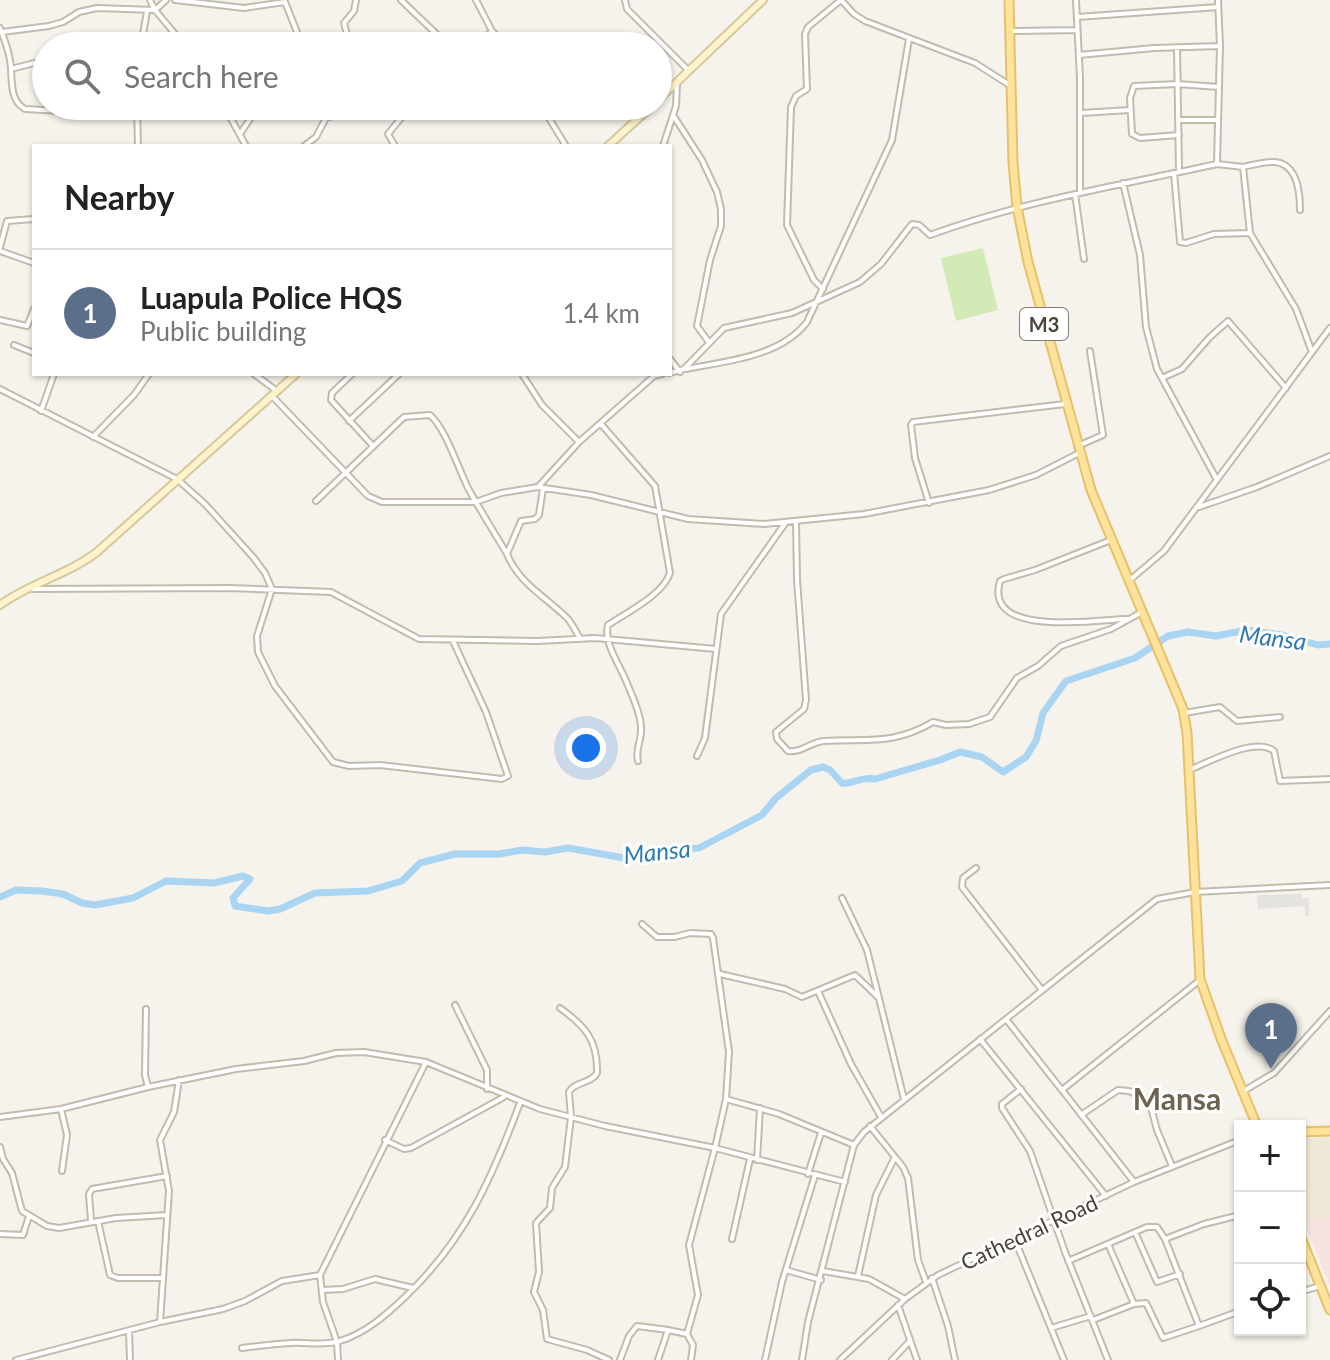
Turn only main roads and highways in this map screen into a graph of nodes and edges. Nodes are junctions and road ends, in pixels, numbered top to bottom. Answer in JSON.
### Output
{"nodes":[{"id":1,"x":1009,"y":0,"type":"edge"},
{"id":2,"x":1254,"y":1120,"type":"edge"},
{"id":3,"x":1330,"y":1131,"type":"edge"},
{"id":4,"x":1306,"y":1132,"type":"edge"},
{"id":5,"x":1306,"y":1250,"type":"edge"},
{"id":6,"x":1330,"y":1310,"type":"edge"}],
"edges":[{"from":1,"to":2,"type":"main road","number":"M3"},
{"from":3,"to":4,"type":"main road"},
{"from":5,"to":6,"type":"main road"}]}
